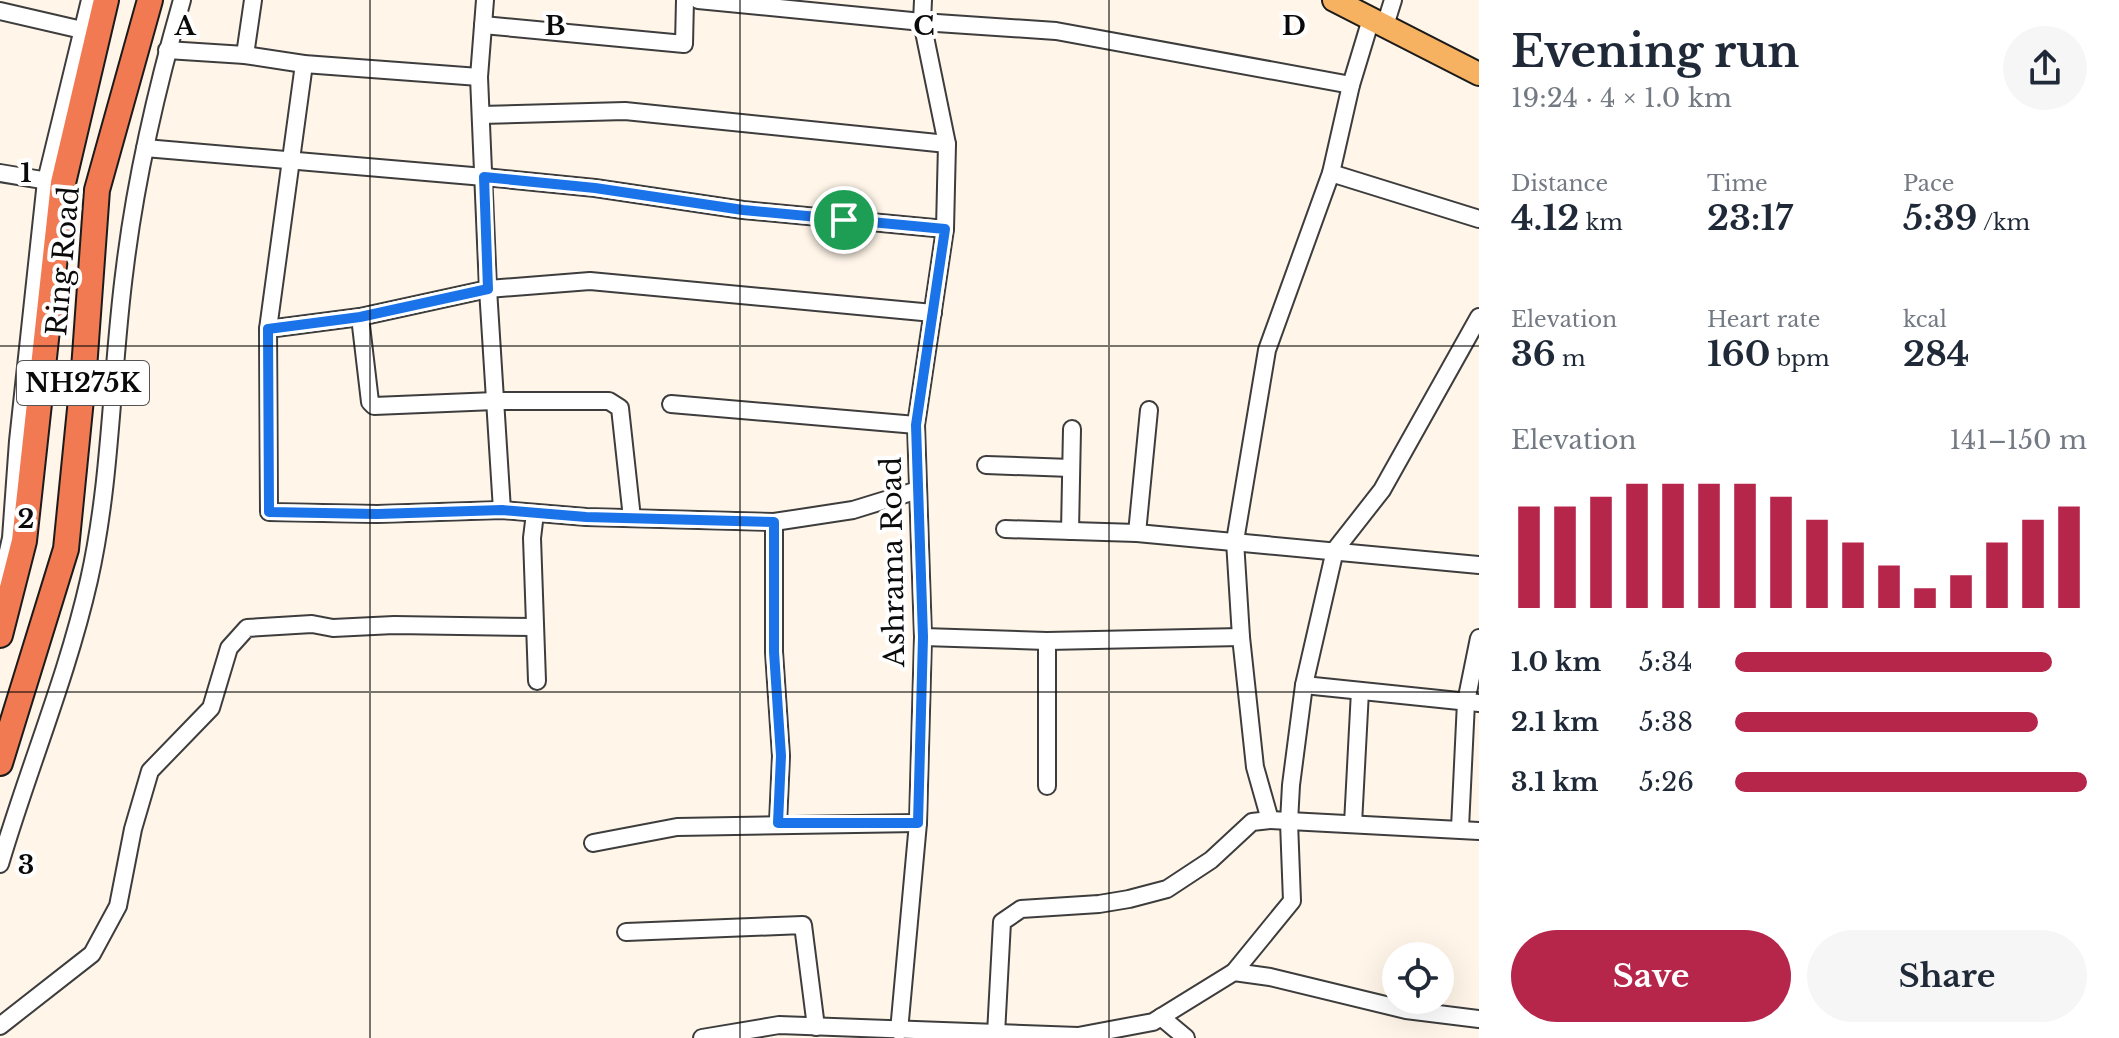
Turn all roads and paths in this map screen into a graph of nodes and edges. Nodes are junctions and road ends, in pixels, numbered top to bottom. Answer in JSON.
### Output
{"nodes":[{"id":1,"x":90,"y":0,"type":"edge"},
{"id":2,"x":106,"y":0,"type":"edge"},
{"id":3,"x":150,"y":0,"type":"edge"},
{"id":4,"x":182,"y":0,"type":"edge"},
{"id":5,"x":253,"y":0,"type":"edge"},
{"id":6,"x":485,"y":0,"type":"edge"},
{"id":7,"x":685,"y":0,"type":"edge"},
{"id":8,"x":698,"y":0,"type":"edge"},
{"id":9,"x":923,"y":0,"type":"edge"},
{"id":10,"x":1334,"y":0,"type":"edge"},
{"id":11,"x":1356,"y":0,"type":"edge"},
{"id":12,"x":0,"y":11,"type":"edge"},
{"id":13,"x":1384,"y":12,"type":"edge"},
{"id":14,"x":922,"y":22,"type":"junction"},
{"id":15,"x":483,"y":25,"type":"junction"},
{"id":16,"x":82,"y":30,"type":"junction"},
{"id":17,"x":167,"y":50,"type":"junction"},
{"id":18,"x":245,"y":55,"type":"junction"},
{"id":19,"x":1479,"y":61,"type":"edge"},
{"id":20,"x":304,"y":64,"type":"junction"},
{"id":21,"x":1479,"y":74,"type":"edge"},
{"id":22,"x":479,"y":77,"type":"junction"},
{"id":23,"x":1351,"y":85,"type":"junction"},
{"id":24,"x":481,"y":115,"type":"junction"},
{"id":25,"x":947,"y":144,"type":"junction"},
{"id":26,"x":145,"y":148,"type":"junction"},
{"id":27,"x":291,"y":160,"type":"junction"},
{"id":28,"x":0,"y":173,"type":"edge"},
{"id":29,"x":1331,"y":173,"type":"junction"},
{"id":30,"x":484,"y":177,"type":"junction"},
{"id":31,"x":54,"y":182,"type":"junction"},
{"id":32,"x":0,"y":183,"type":"edge"},
{"id":33,"x":1479,"y":219,"type":"edge"},
{"id":34,"x":945,"y":229,"type":"junction"},
{"id":35,"x":488,"y":289,"type":"junction"},
{"id":36,"x":933,"y":313,"type":"junction"},
{"id":37,"x":360,"y":317,"type":"junction"},
{"id":38,"x":1479,"y":317,"type":"edge"},
{"id":39,"x":268,"y":329,"type":"junction"},
{"id":40,"x":495,"y":401,"type":"junction"},
{"id":41,"x":671,"y":404,"type":"dead end"},
{"id":42,"x":1149,"y":410,"type":"dead end"},
{"id":43,"x":916,"y":425,"type":"junction"},
{"id":44,"x":1072,"y":429,"type":"dead end"},
{"id":45,"x":986,"y":465,"type":"dead end"},
{"id":46,"x":1071,"y":468,"type":"junction"},
{"id":47,"x":918,"y":490,"type":"junction"},
{"id":48,"x":7,"y":505,"type":"edge"},
{"id":49,"x":502,"y":510,"type":"junction"},
{"id":50,"x":535,"y":513,"type":"junction"},
{"id":51,"x":632,"y":518,"type":"junction"},
{"id":52,"x":774,"y":522,"type":"junction"},
{"id":53,"x":1005,"y":529,"type":"dead end"},
{"id":54,"x":1070,"y":531,"type":"junction"},
{"id":55,"x":1137,"y":533,"type":"junction"},
{"id":56,"x":1235,"y":541,"type":"junction"},
{"id":57,"x":1335,"y":550,"type":"junction"},
{"id":58,"x":1479,"y":565,"type":"edge"},
{"id":59,"x":0,"y":587,"type":"edge"},
{"id":60,"x":534,"y":627,"type":"junction"},
{"id":61,"x":0,"y":635,"type":"edge"},
{"id":62,"x":923,"y":637,"type":"junction"},
{"id":63,"x":1241,"y":637,"type":"junction"},
{"id":64,"x":1479,"y":638,"type":"edge"},
{"id":65,"x":1047,"y":641,"type":"junction"},
{"id":66,"x":537,"y":681,"type":"dead end"},
{"id":67,"x":1304,"y":685,"type":"junction"},
{"id":68,"x":1360,"y":691,"type":"junction"},
{"id":69,"x":1473,"y":702,"type":"edge"},
{"id":70,"x":0,"y":763,"type":"edge"},
{"id":71,"x":1047,"y":786,"type":"dead end"},
{"id":72,"x":1270,"y":820,"type":"junction"},
{"id":73,"x":1289,"y":822,"type":"junction"},
{"id":74,"x":778,"y":823,"type":"junction"},
{"id":75,"x":918,"y":823,"type":"junction"},
{"id":76,"x":1353,"y":824,"type":"junction"},
{"id":77,"x":1460,"y":828,"type":"junction"},
{"id":78,"x":1479,"y":831,"type":"edge"},
{"id":79,"x":593,"y":843,"type":"dead end"},
{"id":80,"x":0,"y":864,"type":"edge"},
{"id":81,"x":626,"y":932,"type":"dead end"},
{"id":82,"x":1234,"y":972,"type":"junction"},
{"id":83,"x":1479,"y":1019,"type":"edge"},
{"id":84,"x":0,"y":1026,"type":"edge"},
{"id":85,"x":1155,"y":1026,"type":"edge"},
{"id":86,"x":816,"y":1027,"type":"junction"},
{"id":87,"x":899,"y":1031,"type":"junction"},
{"id":88,"x":778,"y":1032,"type":"edge"},
{"id":89,"x":996,"y":1034,"type":"junction"},
{"id":90,"x":702,"y":1038,"type":"edge"},
{"id":91,"x":1186,"y":1038,"type":"edge"}],
"edges":[{"from":1,"to":16,"type":"street"},
{"from":2,"to":31,"type":"highway","name":"Ring Road","number":"NH275K"},
{"from":3,"to":70,"type":"highway","name":"Ring Road","number":"NH275K"},
{"from":4,"to":17,"type":"street"},
{"from":5,"to":18,"type":"street"},
{"from":6,"to":15,"type":"street"},
{"from":7,"to":15,"type":"street"},
{"from":8,"to":14,"type":"street"},
{"from":9,"to":14,"type":"street","name":"Ashrama Road"},
{"from":10,"to":13,"type":"main road"},
{"from":11,"to":13,"type":"main road"},
{"from":12,"to":16,"type":"street"},
{"from":13,"to":19,"type":"main road"},
{"from":13,"to":21,"type":"main road"},
{"from":13,"to":23,"type":"street"},
{"from":14,"to":23,"type":"street"},
{"from":14,"to":25,"type":"street","name":"Ashrama Road"},
{"from":15,"to":22,"type":"street"},
{"from":16,"to":31,"type":"street"},
{"from":17,"to":18,"type":"street"},
{"from":17,"to":26,"type":"street"},
{"from":18,"to":20,"type":"street"},
{"from":20,"to":22,"type":"street"},
{"from":20,"to":27,"type":"street"},
{"from":22,"to":24,"type":"street"},
{"from":23,"to":29,"type":"street"},
{"from":24,"to":25,"type":"street"},
{"from":24,"to":30,"type":"street"},
{"from":25,"to":34,"type":"street","name":"Ashrama Road"},
{"from":26,"to":27,"type":"street"},
{"from":26,"to":80,"type":"street"},
{"from":27,"to":30,"type":"street"},
{"from":27,"to":39,"type":"street"},
{"from":28,"to":31,"type":"street"},
{"from":28,"to":32,"type":"street"},
{"from":29,"to":33,"type":"street"},
{"from":29,"to":56,"type":"street"},
{"from":30,"to":34,"type":"street"},
{"from":30,"to":35,"type":"street"},
{"from":31,"to":48,"type":"street"},
{"from":31,"to":61,"type":"highway","name":"Ring Road","number":"NH275K"},
{"from":34,"to":36,"type":"street","name":"Ashrama Road"},
{"from":35,"to":36,"type":"street"},
{"from":35,"to":37,"type":"street"},
{"from":35,"to":40,"type":"street"},
{"from":36,"to":43,"type":"street","name":"Ashrama Road"},
{"from":37,"to":39,"type":"street"},
{"from":37,"to":40,"type":"street"},
{"from":38,"to":57,"type":"street"},
{"from":39,"to":49,"type":"street"},
{"from":40,"to":49,"type":"street"},
{"from":40,"to":51,"type":"street"},
{"from":41,"to":43,"type":"street"},
{"from":42,"to":55,"type":"street"},
{"from":43,"to":47,"type":"street","name":"Ashrama Road"},
{"from":44,"to":46,"type":"street"},
{"from":45,"to":46,"type":"street"},
{"from":46,"to":54,"type":"street"},
{"from":47,"to":52,"type":"street"},
{"from":47,"to":62,"type":"street","name":"Ashrama Road"},
{"from":48,"to":59,"type":"street"},
{"from":49,"to":50,"type":"street"},
{"from":50,"to":51,"type":"street"},
{"from":50,"to":60,"type":"street"},
{"from":51,"to":52,"type":"street"},
{"from":52,"to":74,"type":"street"},
{"from":53,"to":54,"type":"street"},
{"from":54,"to":55,"type":"street"},
{"from":55,"to":56,"type":"street"},
{"from":56,"to":57,"type":"street"},
{"from":56,"to":63,"type":"street"},
{"from":57,"to":58,"type":"street"},
{"from":57,"to":67,"type":"street"},
{"from":60,"to":66,"type":"street"},
{"from":60,"to":84,"type":"street"},
{"from":62,"to":65,"type":"street"},
{"from":62,"to":75,"type":"street","name":"Ashrama Road"},
{"from":63,"to":65,"type":"street"},
{"from":63,"to":72,"type":"street"},
{"from":64,"to":69,"type":"street"},
{"from":65,"to":71,"type":"street"},
{"from":67,"to":68,"type":"street"},
{"from":67,"to":73,"type":"street"},
{"from":68,"to":69,"type":"street"},
{"from":68,"to":76,"type":"street"},
{"from":69,"to":77,"type":"street"},
{"from":72,"to":73,"type":"street"},
{"from":72,"to":89,"type":"street"},
{"from":73,"to":76,"type":"street"},
{"from":73,"to":82,"type":"street"},
{"from":74,"to":75,"type":"street"},
{"from":74,"to":79,"type":"street"},
{"from":75,"to":87,"type":"street","name":"Ashrama Road"},
{"from":76,"to":77,"type":"street"},
{"from":77,"to":78,"type":"street"},
{"from":81,"to":86,"type":"street"},
{"from":82,"to":83,"type":"street"},
{"from":82,"to":85,"type":"street"},
{"from":85,"to":89,"type":"street"},
{"from":85,"to":91,"type":"street"},
{"from":86,"to":87,"type":"street"},
{"from":86,"to":88,"type":"street"},
{"from":87,"to":89,"type":"street"},
{"from":88,"to":90,"type":"street"}]}
